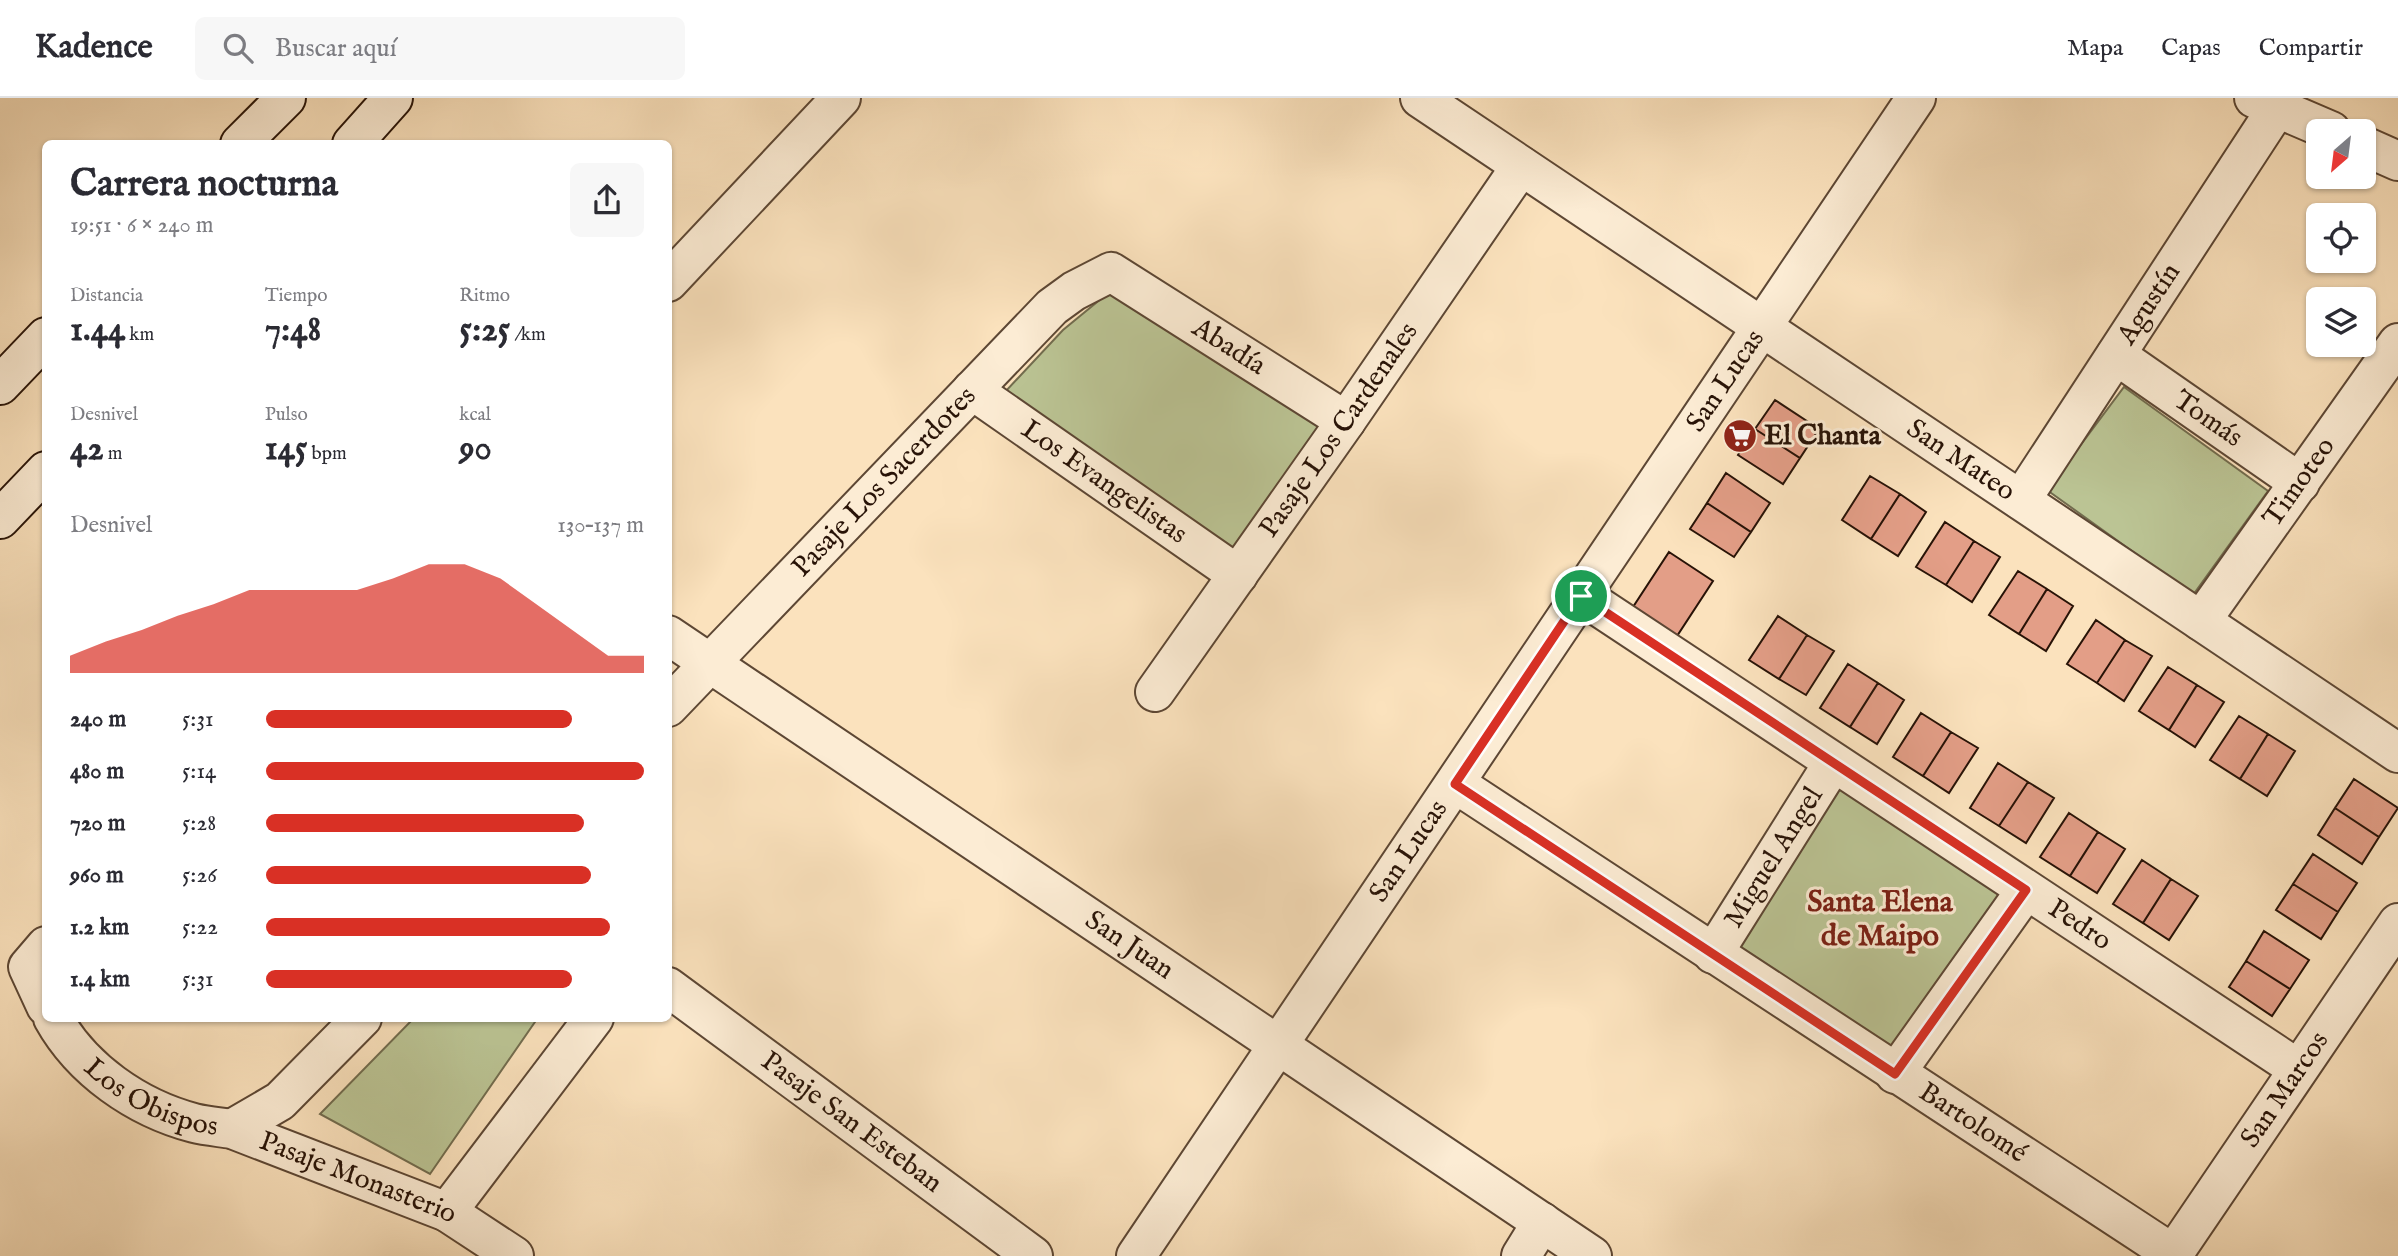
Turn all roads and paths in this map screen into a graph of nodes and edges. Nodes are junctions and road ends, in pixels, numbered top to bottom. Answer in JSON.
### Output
{"nodes":[{"id":1,"x":286,"y":98,"type":"edge"},
{"id":2,"x":393,"y":98,"type":"edge"},
{"id":3,"x":841,"y":98,"type":"edge"},
{"id":4,"x":1420,"y":98,"type":"edge"},
{"id":5,"x":1916,"y":98,"type":"edge"},
{"id":6,"x":2266,"y":103,"type":"edge"},
{"id":7,"x":2306,"y":120,"type":"edge"},
{"id":8,"x":244,"y":140,"type":"edge"},
{"id":9,"x":356,"y":140,"type":"edge"},
{"id":10,"x":2376,"y":151,"type":"edge"},
{"id":11,"x":2398,"y":161,"type":"edge"},
{"id":12,"x":1521,"y":166,"type":"junction"},
{"id":13,"x":1111,"y":272,"type":"joint"},
{"id":14,"x":672,"y":278,"type":"edge"},
{"id":15,"x":1762,"y":327,"type":"junction"},
{"id":16,"x":42,"y":341,"type":"edge"},
{"id":17,"x":2398,"y":343,"type":"edge"},
{"id":18,"x":2116,"y":355,"type":"junction"},
{"id":19,"x":0,"y":385,"type":"edge"},
{"id":20,"x":972,"y":390,"type":"junction"},
{"id":21,"x":1346,"y":421,"type":"junction"},
{"id":22,"x":42,"y":475,"type":"edge"},
{"id":23,"x":2300,"y":483,"type":"junction"},
{"id":24,"x":2021,"y":500,"type":"junction"},
{"id":25,"x":0,"y":519,"type":"edge"},
{"id":26,"x":1238,"y":575,"type":"junction"},
{"id":27,"x":1581,"y":596,"type":"junction"},
{"id":28,"x":2201,"y":621,"type":"junction"},
{"id":29,"x":672,"y":638,"type":"edge"},
{"id":30,"x":710,"y":664,"type":"junction"},
{"id":31,"x":1155,"y":692,"type":"dead end"},
{"id":32,"x":672,"y":703,"type":"edge"},
{"id":33,"x":2398,"y":753,"type":"edge"},
{"id":34,"x":1833,"y":763,"type":"junction"},
{"id":35,"x":1455,"y":784,"type":"junction"},
{"id":36,"x":2026,"y":890,"type":"junction"},
{"id":37,"x":2398,"y":922,"type":"edge"},
{"id":38,"x":1713,"y":954,"type":"junction"},
{"id":39,"x":37,"y":957,"type":"edge"},
{"id":40,"x":42,"y":984,"type":"edge"},
{"id":41,"x":672,"y":990,"type":"edge"},
{"id":42,"x":56,"y":1022,"type":"edge"},
{"id":43,"x":358,"y":1022,"type":"edge"},
{"id":44,"x":591,"y":1022,"type":"edge"},
{"id":45,"x":1278,"y":1045,"type":"junction"},
{"id":46,"x":2298,"y":1069,"type":"junction"},
{"id":47,"x":1895,"y":1074,"type":"junction"},
{"id":48,"x":232,"y":1129,"type":"junction"},
{"id":49,"x":447,"y":1212,"type":"junction"},
{"id":50,"x":1542,"y":1222,"type":"junction"},
{"id":51,"x":2172,"y":1255,"type":"edge"},
{"id":52,"x":514,"y":1256,"type":"edge"},
{"id":53,"x":1033,"y":1256,"type":"edge"},
{"id":54,"x":1136,"y":1256,"type":"edge"},
{"id":55,"x":1521,"y":1256,"type":"edge"},
{"id":56,"x":1592,"y":1256,"type":"edge"}],
"edges":[{"from":1,"to":8,"type":"street"},
{"from":2,"to":9,"type":"street"},
{"from":3,"to":14,"type":"street"},
{"from":4,"to":12,"type":"street","name":"San Mateo"},
{"from":5,"to":15,"type":"street","name":"San Lucas"},
{"from":6,"to":7,"type":"street"},
{"from":6,"to":18,"type":"street","name":"Agustín"},
{"from":10,"to":11,"type":"street"},
{"from":12,"to":15,"type":"street","name":"San Mateo"},
{"from":12,"to":21,"type":"street","name":"Pasaje Los Cardenales"},
{"from":13,"to":20,"type":"street","name":"Pasaje Los Sacerdotes"},
{"from":13,"to":21,"type":"street","name":"Abadía"},
{"from":15,"to":24,"type":"street","name":"San Mateo"},
{"from":15,"to":27,"type":"street","name":"San Lucas"},
{"from":16,"to":19,"type":"street"},
{"from":17,"to":23,"type":"street","name":"Timoteo"},
{"from":18,"to":23,"type":"street","name":"Tomás"},
{"from":18,"to":24,"type":"street","name":"Agustín"},
{"from":20,"to":26,"type":"street","name":"Los Evangelistas"},
{"from":20,"to":30,"type":"street","name":"Pasaje Los Sacerdotes"},
{"from":21,"to":26,"type":"street","name":"Pasaje Los Cardenales"},
{"from":22,"to":25,"type":"street"},
{"from":23,"to":28,"type":"street","name":"Timoteo"},
{"from":24,"to":28,"type":"street","name":"San Mateo"},
{"from":26,"to":31,"type":"street","name":"Pasaje Los Cardenales"},
{"from":27,"to":34,"type":"street","name":"Pedro"},
{"from":27,"to":35,"type":"street","name":"San Lucas"},
{"from":28,"to":33,"type":"street","name":"San Mateo"},
{"from":29,"to":30,"type":"street","name":"San Juan"},
{"from":30,"to":32,"type":"street","name":"Pasaje Los Sacerdotes"},
{"from":30,"to":45,"type":"street","name":"San Juan"},
{"from":34,"to":36,"type":"street","name":"Pedro"},
{"from":34,"to":38,"type":"street","name":"Miguel Angel"},
{"from":35,"to":38,"type":"street","name":"Bartolomé"},
{"from":35,"to":45,"type":"street","name":"San Lucas"},
{"from":36,"to":46,"type":"street","name":"Pedro"},
{"from":36,"to":47,"type":"street"},
{"from":37,"to":46,"type":"street","name":"San Marcos"},
{"from":38,"to":47,"type":"street","name":"Bartolomé"},
{"from":39,"to":40,"type":"street"},
{"from":41,"to":53,"type":"street","name":"Pasaje San Esteban"},
{"from":42,"to":48,"type":"street","name":"Los Obispos"},
{"from":43,"to":48,"type":"street"},
{"from":44,"to":49,"type":"street"},
{"from":45,"to":50,"type":"street","name":"San Juan"},
{"from":45,"to":54,"type":"street","name":"San Lucas"},
{"from":46,"to":51,"type":"street","name":"San Marcos"},
{"from":47,"to":51,"type":"street","name":"Bartolomé"},
{"from":48,"to":49,"type":"street","name":"Pasaje Monasterio"},
{"from":49,"to":52,"type":"street","name":"Pasaje Monasterio"},
{"from":50,"to":55,"type":"street"},
{"from":50,"to":56,"type":"street","name":"San Juan"}]}
